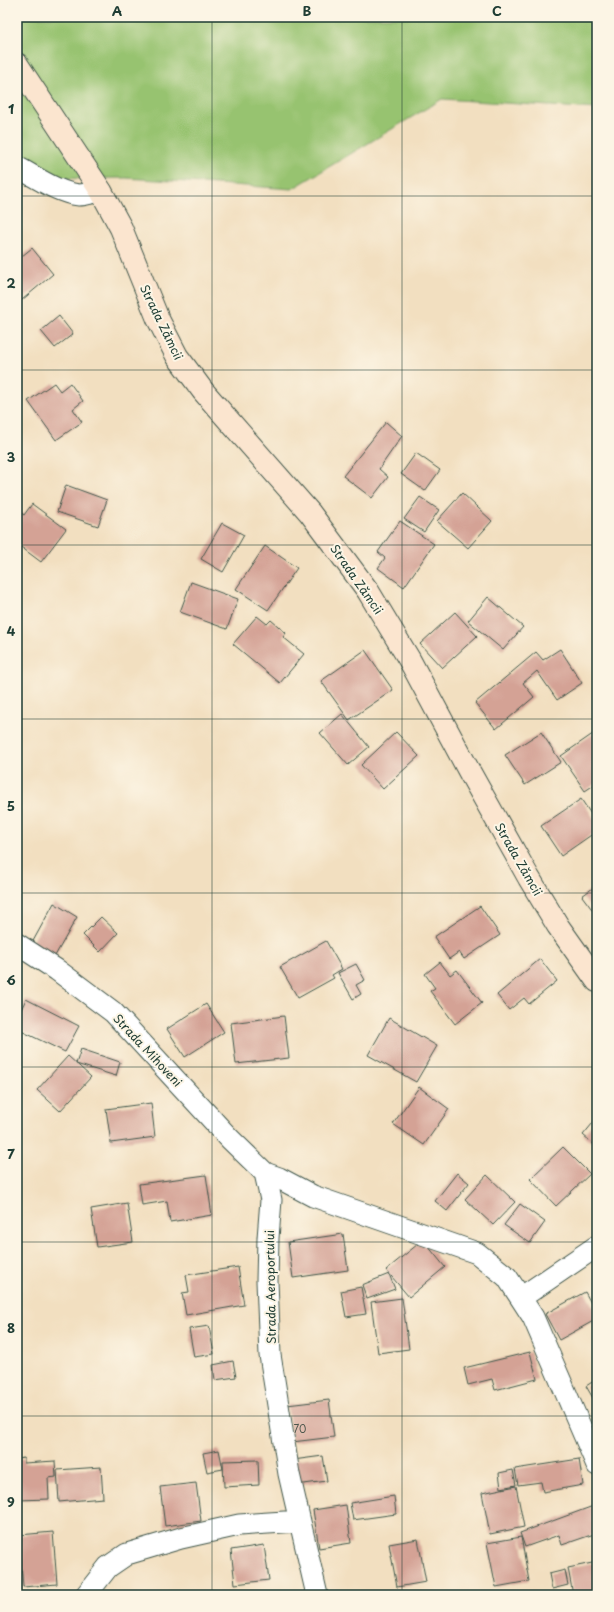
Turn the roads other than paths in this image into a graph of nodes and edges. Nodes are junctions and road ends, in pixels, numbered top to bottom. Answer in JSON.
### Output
{"nodes":[{"id":1,"x":17,"y":64,"type":"edge"},
{"id":2,"x":17,"y":167,"type":"edge"},
{"id":3,"x":101,"y":191,"type":"junction"},
{"id":4,"x":17,"y":944,"type":"edge"},
{"id":5,"x":597,"y":981,"type":"edge"},
{"id":6,"x":265,"y":1173,"type":"junction"},
{"id":7,"x":597,"y":1246,"type":"edge"},
{"id":8,"x":522,"y":1297,"type":"junction"},
{"id":9,"x":597,"y":1466,"type":"edge"},
{"id":10,"x":300,"y":1521,"type":"junction"},
{"id":11,"x":86,"y":1595,"type":"edge"},
{"id":12,"x":317,"y":1595,"type":"edge"}],
"edges":[{"from":1,"to":3,"type":"main road","name":"Strada Zămcii"},
{"from":2,"to":3,"type":"street"},
{"from":3,"to":5,"type":"main road","name":"Strada Zămcii"},
{"from":4,"to":6,"type":"street","name":"Strada Mihoveni"},
{"from":6,"to":8,"type":"street"},
{"from":6,"to":10,"type":"street","name":"Strada Aeroportului"},
{"from":7,"to":8,"type":"street"},
{"from":8,"to":9,"type":"street"},
{"from":10,"to":11,"type":"street"},
{"from":10,"to":12,"type":"street","name":"Strada Aeroportului"}]}
